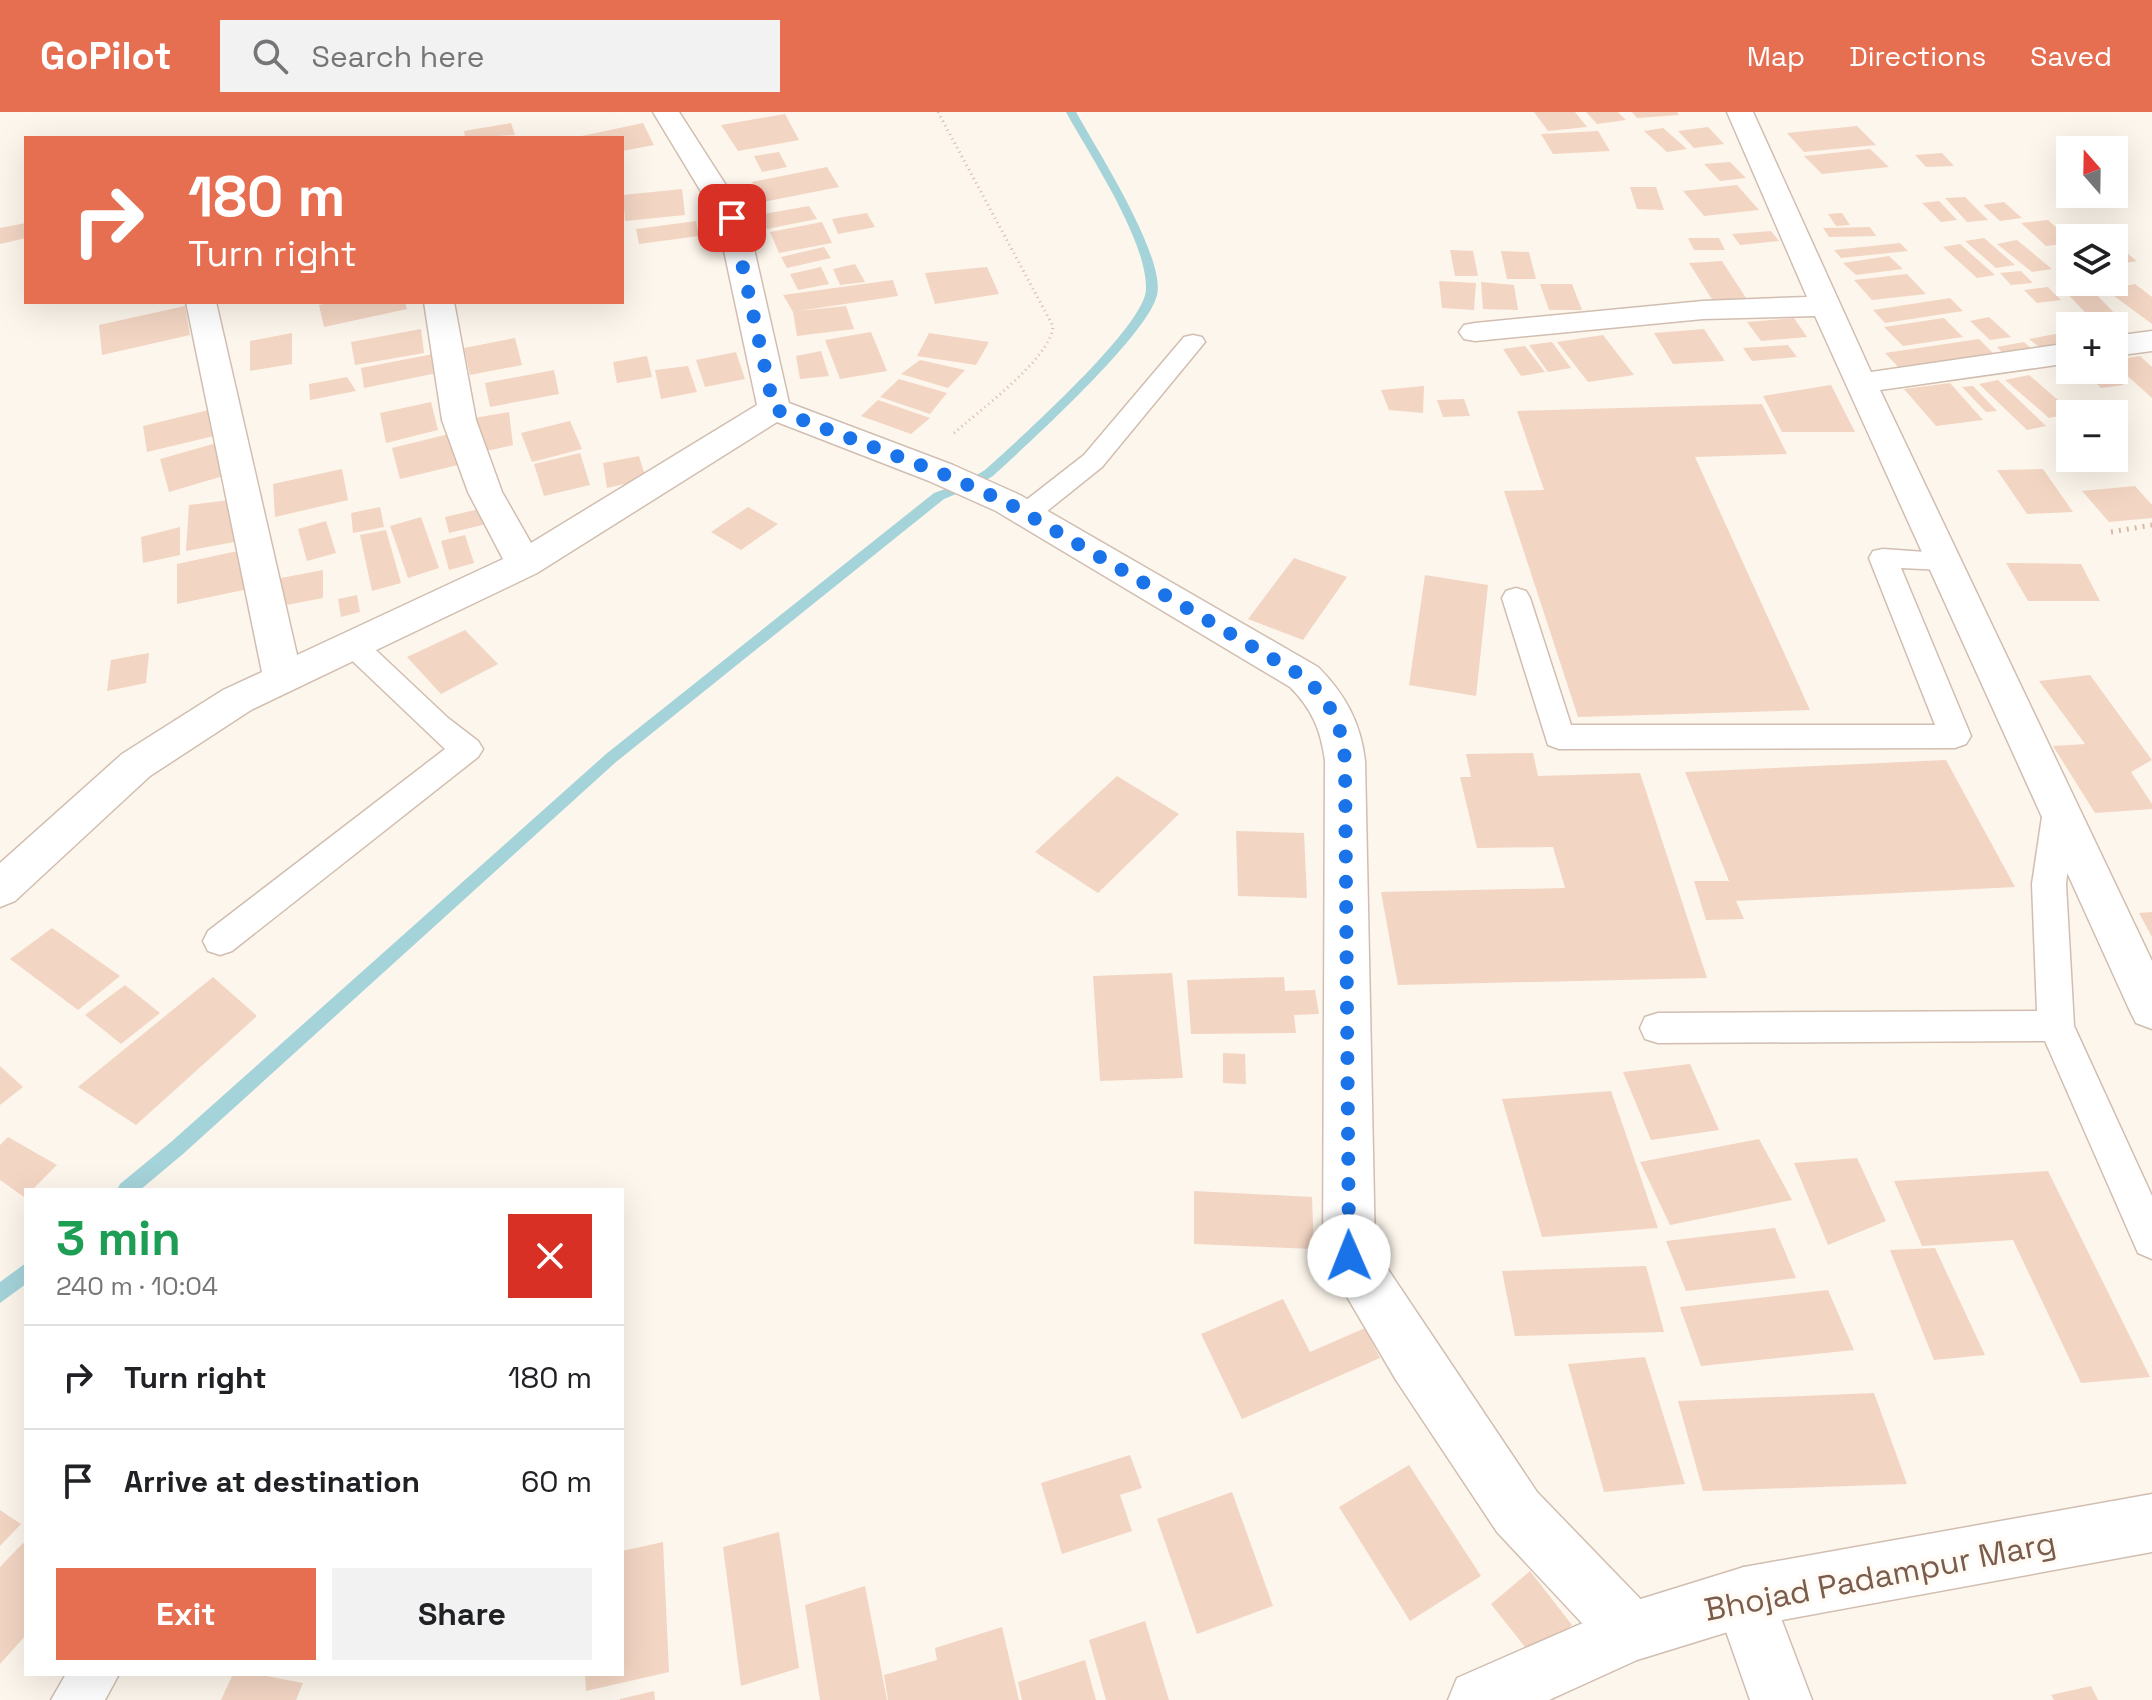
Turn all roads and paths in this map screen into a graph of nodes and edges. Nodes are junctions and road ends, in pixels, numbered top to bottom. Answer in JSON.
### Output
{"nodes":[{"id":1,"x":666,"y":112,"type":"edge"},
{"id":2,"x":938,"y":112,"type":"edge"},
{"id":3,"x":1740,"y":112,"type":"edge"},
{"id":4,"x":201,"y":304,"type":"edge"},
{"id":5,"x":439,"y":304,"type":"edge"},
{"id":6,"x":1826,"y":306,"type":"junction"},
{"id":7,"x":1475,"y":332,"type":"dead end"},
{"id":8,"x":2152,"y":341,"type":"edge"},
{"id":9,"x":1193,"y":342,"type":"dead end"},
{"id":10,"x":2128,"y":344,"type":"edge"},
{"id":11,"x":2056,"y":355,"type":"edge"},
{"id":12,"x":1860,"y":383,"type":"junction"},
{"id":13,"x":774,"y":409,"type":"junction"},
{"id":14,"x":930,"y":469,"type":"junction"},
{"id":15,"x":1017,"y":508,"type":"junction"},
{"id":16,"x":2152,"y":525,"type":"edge"},
{"id":17,"x":2111,"y":532,"type":"dead end"},
{"id":18,"x":1944,"y":561,"type":"junction"},
{"id":19,"x":524,"y":564,"type":"junction"},
{"id":20,"x":1516,"y":598,"type":"dead end"},
{"id":21,"x":353,"y":645,"type":"junction"},
{"id":22,"x":283,"y":678,"type":"junction"},
{"id":23,"x":2059,"y":810,"type":"junction"},
{"id":24,"x":0,"y":889,"type":"edge"},
{"id":25,"x":220,"y":941,"type":"dead end"},
{"id":26,"x":2152,"y":1009,"type":"edge"},
{"id":27,"x":2056,"y":1026,"type":"junction"},
{"id":28,"x":1658,"y":1028,"type":"dead end"},
{"id":29,"x":2152,"y":1240,"type":"edge"},
{"id":30,"x":2152,"y":1523,"type":"edge"},
{"id":31,"x":1744,"y":1597,"type":"junction"},
{"id":32,"x":1631,"y":1632,"type":"junction"},
{"id":33,"x":94,"y":1676,"type":"edge"},
{"id":34,"x":75,"y":1700,"type":"edge"},
{"id":35,"x":1479,"y":1700,"type":"edge"},
{"id":36,"x":1781,"y":1700,"type":"edge"}],
"edges":[{"from":1,"to":13,"type":"street"},
{"from":2,"to":14,"type":"path"},
{"from":3,"to":6,"type":"street"},
{"from":4,"to":22,"type":"street"},
{"from":5,"to":19,"type":"street"},
{"from":6,"to":7,"type":"street"},
{"from":6,"to":12,"type":"street"},
{"from":8,"to":10,"type":"street"},
{"from":9,"to":15,"type":"lane"},
{"from":11,"to":12,"type":"street"},
{"from":12,"to":18,"type":"street"},
{"from":13,"to":14,"type":"street"},
{"from":13,"to":19,"type":"street"},
{"from":14,"to":15,"type":"street"},
{"from":15,"to":32,"type":"street"},
{"from":16,"to":17,"type":"path"},
{"from":18,"to":20,"type":"lane"},
{"from":18,"to":23,"type":"street"},
{"from":19,"to":21,"type":"street"},
{"from":21,"to":22,"type":"street"},
{"from":21,"to":25,"type":"lane"},
{"from":22,"to":24,"type":"street"},
{"from":23,"to":26,"type":"street"},
{"from":23,"to":27,"type":"lane"},
{"from":27,"to":28,"type":"lane"},
{"from":27,"to":29,"type":"lane"},
{"from":30,"to":31,"type":"street","name":"Bhojad Padampur Marg"},
{"from":31,"to":32,"type":"street","name":"Bhojad Padampur Marg"},
{"from":31,"to":36,"type":"street"},
{"from":32,"to":35,"type":"street","name":"Bhojad Padampur Marg"},
{"from":33,"to":34,"type":"lane"}]}
